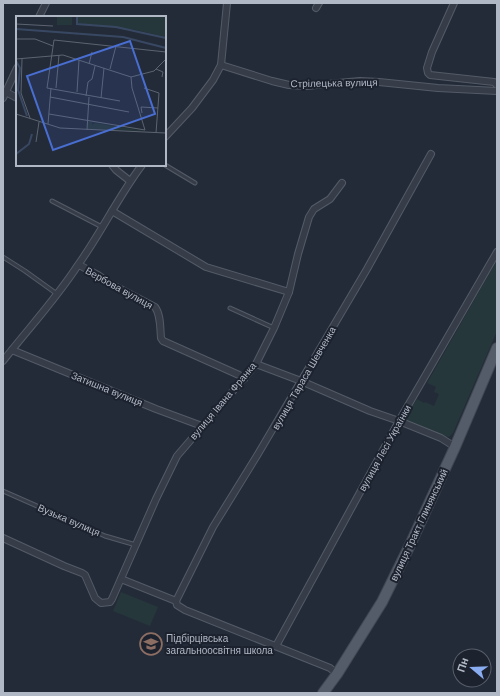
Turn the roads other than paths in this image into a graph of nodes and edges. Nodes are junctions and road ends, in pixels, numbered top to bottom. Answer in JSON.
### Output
{"nodes":[{"id":1,"x":46,"y":3,"type":"edge"},
{"id":2,"x":227,"y":3,"type":"edge"},
{"id":3,"x":454,"y":3,"type":"edge"},
{"id":4,"x":40,"y":16,"type":"edge"},
{"id":5,"x":221,"y":65,"type":"junction"},
{"id":6,"x":16,"y":70,"type":"edge"},
{"id":7,"x":497,"y":85,"type":"edge"},
{"id":8,"x":497,"y":91,"type":"edge"},
{"id":9,"x":6,"y":92,"type":"junction"},
{"id":10,"x":16,"y":97,"type":"edge"},
{"id":11,"x":3,"y":98,"type":"edge"},
{"id":12,"x":166,"y":136,"type":"edge"},
{"id":13,"x":431,"y":154,"type":"dead end"},
{"id":14,"x":113,"y":166,"type":"edge"},
{"id":15,"x":141,"y":166,"type":"edge"},
{"id":16,"x":166,"y":166,"type":"edge"},
{"id":17,"x":130,"y":181,"type":"junction"},
{"id":18,"x":195,"y":183,"type":"dead end"},
{"id":19,"x":342,"y":183,"type":"dead end"},
{"id":20,"x":52,"y":202,"type":"dead end"},
{"id":21,"x":112,"y":211,"type":"junction"},
{"id":22,"x":102,"y":227,"type":"junction"},
{"id":23,"x":497,"y":252,"type":"edge"},
{"id":24,"x":3,"y":257,"type":"edge"},
{"id":25,"x":78,"y":265,"type":"junction"},
{"id":26,"x":289,"y":292,"type":"junction"},
{"id":27,"x":57,"y":294,"type":"junction"},
{"id":28,"x":230,"y":308,"type":"dead end"},
{"id":29,"x":274,"y":328,"type":"junction"},
{"id":30,"x":497,"y":348,"type":"edge"},
{"id":31,"x":12,"y":350,"type":"junction"},
{"id":32,"x":4,"y":357,"type":"edge"},
{"id":33,"x":256,"y":364,"type":"junction"},
{"id":34,"x":244,"y":379,"type":"junction"},
{"id":35,"x":301,"y":382,"type":"junction"},
{"id":36,"x":399,"y":421,"type":"junction"},
{"id":37,"x":202,"y":426,"type":"junction"},
{"id":38,"x":455,"y":447,"type":"junction"},
{"id":39,"x":3,"y":491,"type":"edge"},
{"id":40,"x":3,"y":538,"type":"edge"},
{"id":41,"x":136,"y":545,"type":"junction"},
{"id":42,"x":121,"y":579,"type":"junction"},
{"id":43,"x":176,"y":601,"type":"junction"},
{"id":44,"x":276,"y":646,"type":"junction"},
{"id":45,"x":337,"y":674,"type":"junction"},
{"id":46,"x":323,"y":693,"type":"edge"}],
"edges":[{"from":1,"to":4,"type":"street"},
{"from":2,"to":5,"type":"street"},
{"from":3,"to":7,"type":"street"},
{"from":5,"to":8,"type":"street","name":"Стрілецька вулиця"},
{"from":5,"to":12,"type":"street"},
{"from":6,"to":9,"type":"street"},
{"from":9,"to":10,"type":"street"},
{"from":9,"to":11,"type":"street"},
{"from":13,"to":35,"type":"street","name":"вулиця Тараса Шевченка"},
{"from":14,"to":17,"type":"street"},
{"from":15,"to":17,"type":"street"},
{"from":16,"to":18,"type":"lane"},
{"from":17,"to":21,"type":"street"},
{"from":19,"to":26,"type":"street","name":"вулиця Івана Франка"},
{"from":20,"to":22,"type":"lane"},
{"from":21,"to":22,"type":"street"},
{"from":21,"to":26,"type":"street"},
{"from":22,"to":25,"type":"street"},
{"from":23,"to":36,"type":"street","name":"вулиця Лесі Українки"},
{"from":24,"to":27,"type":"lane"},
{"from":25,"to":27,"type":"street"},
{"from":25,"to":34,"type":"street","name":"Вербова вулиця"},
{"from":26,"to":29,"type":"street","name":"вулиця Івана Франка"},
{"from":27,"to":31,"type":"street"},
{"from":28,"to":29,"type":"lane"},
{"from":29,"to":33,"type":"street","name":"вулиця Івана Франка"},
{"from":30,"to":38,"type":"main road","name":"вулиця Тракт Глинянський"},
{"from":31,"to":32,"type":"street"},
{"from":31,"to":37,"type":"street","name":"Затишна вулиця"},
{"from":33,"to":34,"type":"street","name":"вулиця Івана Франка"},
{"from":33,"to":35,"type":"street"},
{"from":34,"to":37,"type":"street","name":"вулиця Івана Франка"},
{"from":35,"to":36,"type":"street"},
{"from":35,"to":43,"type":"street","name":"вулиця Тараса Шевченка"},
{"from":36,"to":38,"type":"street"},
{"from":36,"to":44,"type":"street","name":"вулиця Лесі Українки"},
{"from":37,"to":41,"type":"street","name":"вулиця Івана Франка"},
{"from":38,"to":45,"type":"main road","name":"вулиця Тракт Глинянський"},
{"from":39,"to":41,"type":"lane","name":"Вузька вулиця"},
{"from":40,"to":42,"type":"street","name":"вулиця Івана Франка"},
{"from":41,"to":42,"type":"street","name":"вулиця Івана Франка"},
{"from":42,"to":43,"type":"street"},
{"from":43,"to":44,"type":"street"},
{"from":44,"to":45,"type":"street"},
{"from":45,"to":46,"type":"main road","name":"вулиця Тракт Глинянський"}]}
